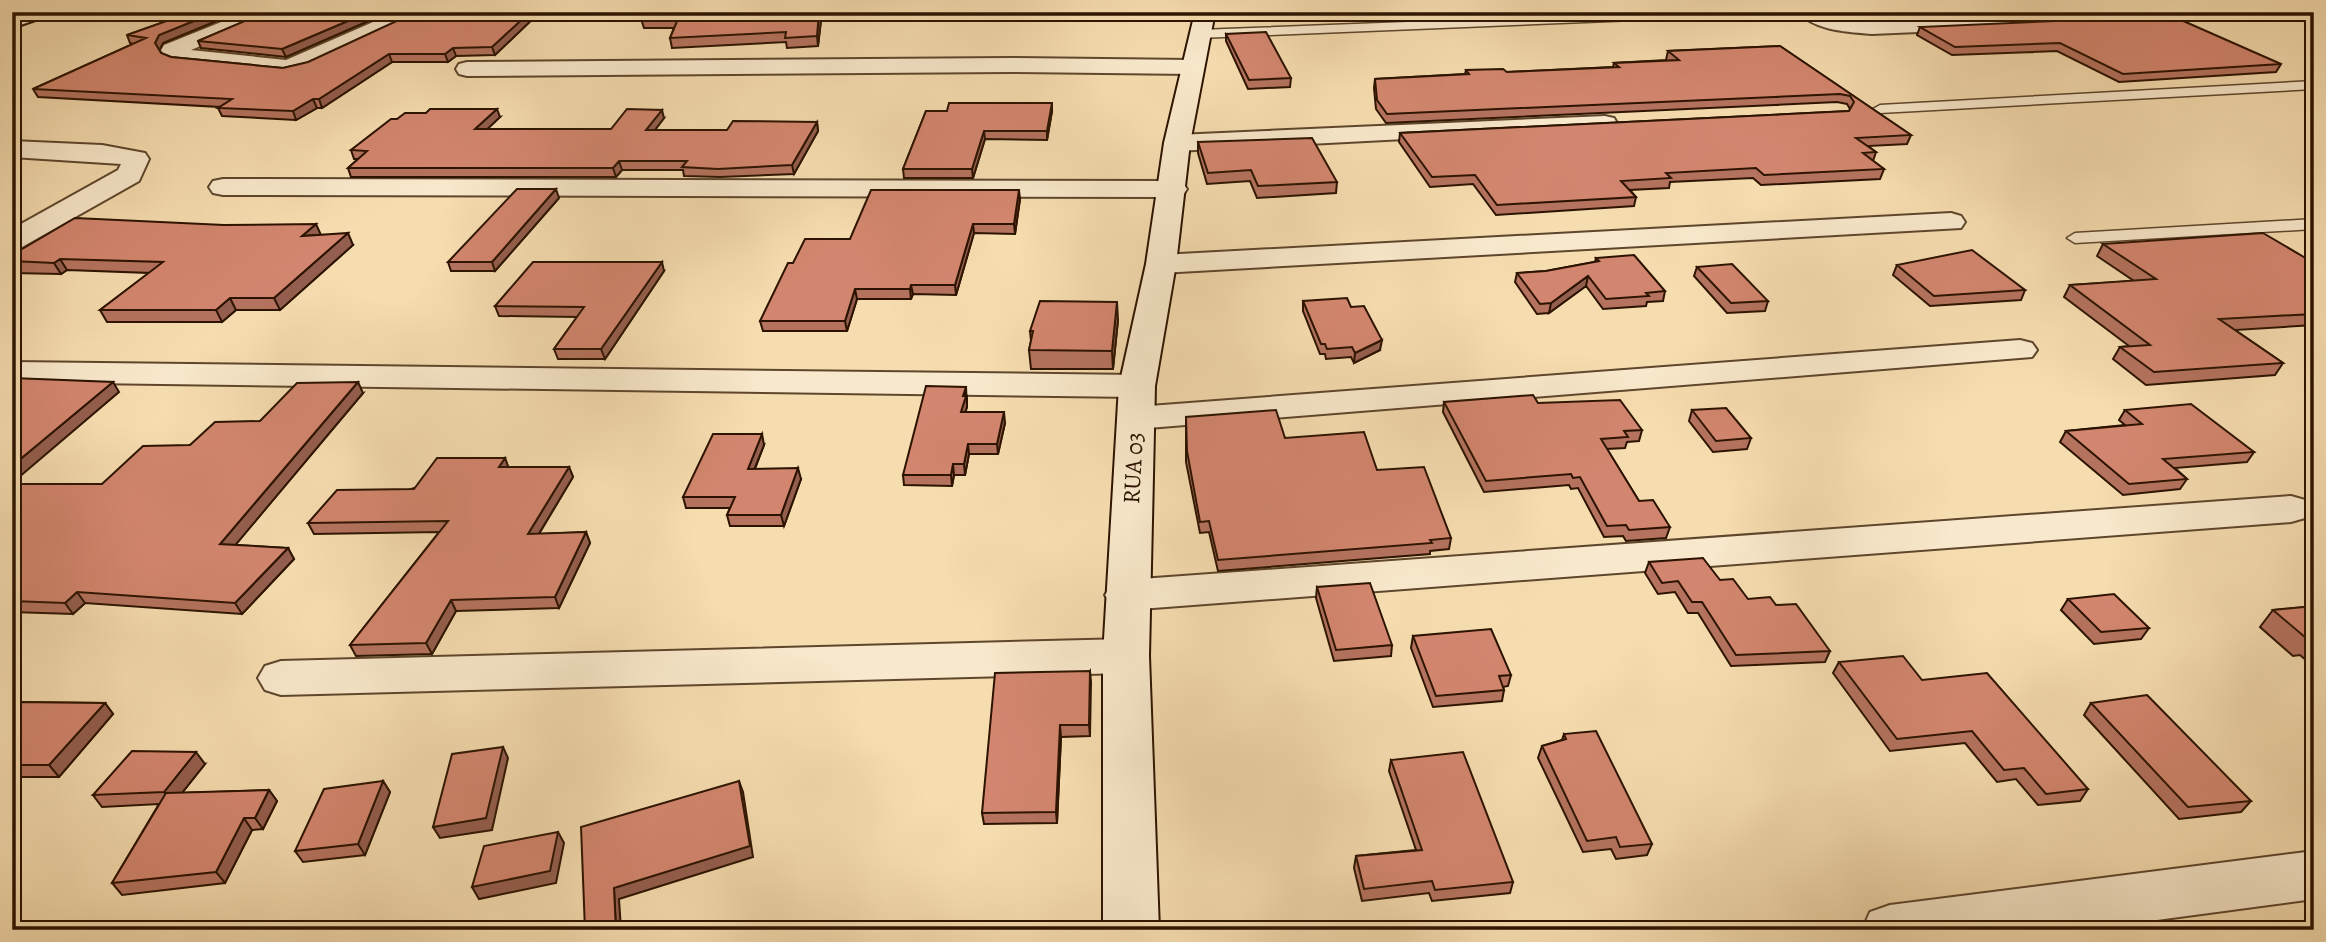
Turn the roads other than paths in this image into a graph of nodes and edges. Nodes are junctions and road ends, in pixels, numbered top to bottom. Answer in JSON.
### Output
{"nodes":[{"id":1,"x":40,"y":12,"type":"edge"},
{"id":2,"x":265,"y":12,"type":"edge"},
{"id":3,"x":414,"y":12,"type":"edge"},
{"id":4,"x":1809,"y":12,"type":"edge"},
{"id":5,"x":1927,"y":12,"type":"edge"},
{"id":6,"x":2236,"y":12,"type":"edge"},
{"id":7,"x":1707,"y":13,"type":"edge"},
{"id":8,"x":12,"y":22,"type":"edge"},
{"id":9,"x":1952,"y":24,"type":"junction"},
{"id":10,"x":1199,"y":38,"type":"edge"},
{"id":11,"x":467,"y":69,"type":"dead end"},
{"id":12,"x":2314,"y":85,"type":"edge"},
{"id":13,"x":1880,"y":109,"type":"dead end"},
{"id":14,"x":1632,"y":122,"type":"edge"},
{"id":15,"x":1177,"y":143,"type":"junction"},
{"id":16,"x":12,"y":149,"type":"edge"},
{"id":17,"x":223,"y":187,"type":"dead end"},
{"id":18,"x":1173,"y":189,"type":"junction"},
{"id":19,"x":1951,"y":222,"type":"dead end"},
{"id":20,"x":2314,"y":224,"type":"edge"},
{"id":21,"x":2075,"y":238,"type":"dead end"},
{"id":22,"x":12,"y":241,"type":"edge"},
{"id":23,"x":1161,"y":264,"type":"junction"},
{"id":24,"x":2020,"y":350,"type":"dead end"},
{"id":25,"x":12,"y":372,"type":"edge"},
{"id":26,"x":1136,"y":402,"type":"junction"},
{"id":27,"x":2291,"y":509,"type":"dead end"},
{"id":28,"x":1127,"y":594,"type":"junction"},
{"id":29,"x":1126,"y":656,"type":"junction"},
{"id":30,"x":281,"y":678,"type":"dead end"},
{"id":31,"x":2314,"y":875,"type":"edge"},
{"id":32,"x":1131,"y":930,"type":"edge"},
{"id":33,"x":1890,"y":930,"type":"edge"}],
"edges":[{"from":1,"to":8,"type":"street"},
{"from":2,"to":3,"type":"street"},
{"from":4,"to":9,"type":"street"},
{"from":5,"to":9,"type":"lane"},
{"from":6,"to":9,"type":"street"},
{"from":7,"to":10,"type":"lane"},
{"from":10,"to":11,"type":"street"},
{"from":10,"to":15,"type":"street","name":"RUA 03"},
{"from":12,"to":13,"type":"lane"},
{"from":14,"to":15,"type":"street"},
{"from":15,"to":18,"type":"street","name":"RUA 03"},
{"from":16,"to":22,"type":"street"},
{"from":17,"to":18,"type":"street"},
{"from":18,"to":23,"type":"street","name":"RUA 03"},
{"from":19,"to":23,"type":"street"},
{"from":20,"to":21,"type":"lane"},
{"from":23,"to":26,"type":"street","name":"RUA 03"},
{"from":24,"to":26,"type":"street"},
{"from":25,"to":26,"type":"street"},
{"from":26,"to":28,"type":"street","name":"RUA 03"},
{"from":27,"to":28,"type":"street"},
{"from":28,"to":29,"type":"street","name":"RUA 03"},
{"from":29,"to":30,"type":"street"},
{"from":29,"to":32,"type":"street","name":"RUA 03"},
{"from":31,"to":33,"type":"street"}]}
